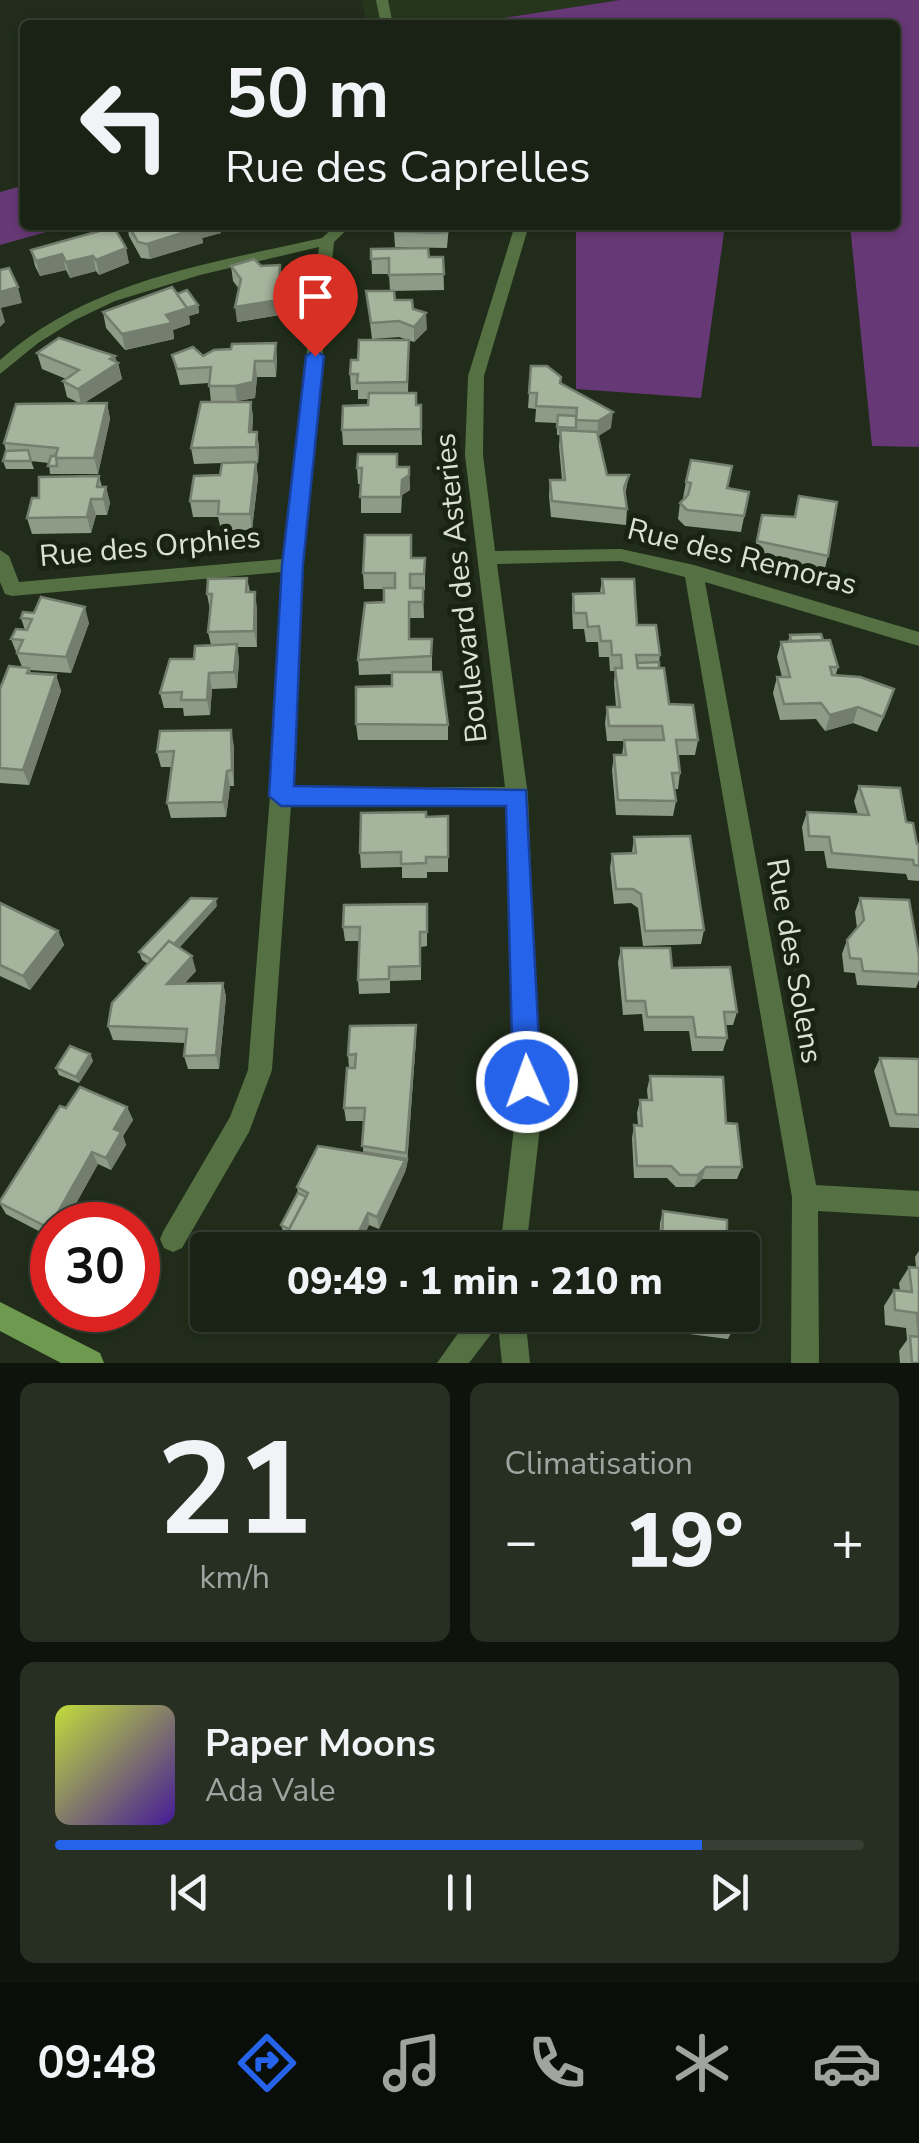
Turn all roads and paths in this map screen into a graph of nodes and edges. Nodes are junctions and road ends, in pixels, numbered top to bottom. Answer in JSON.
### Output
{"nodes":[{"id":1,"x":340,"y":230,"type":"edge"},
{"id":2,"x":520,"y":230,"type":"edge"},
{"id":3,"x":327,"y":241,"type":"junction"},
{"id":4,"x":0,"y":369,"type":"edge"},
{"id":5,"x":0,"y":556,"type":"edge"},
{"id":6,"x":487,"y":558,"type":"junction"},
{"id":7,"x":292,"y":565,"type":"junction"},
{"id":8,"x":694,"y":572,"type":"junction"},
{"id":9,"x":6,"y":596,"type":"edge"},
{"id":10,"x":919,"y":639,"type":"edge"},
{"id":11,"x":281,"y":796,"type":"junction"},
{"id":12,"x":518,"y":796,"type":"junction"},
{"id":13,"x":805,"y":1197,"type":"junction"},
{"id":14,"x":919,"y":1204,"type":"edge"},
{"id":15,"x":515,"y":1232,"type":"edge"},
{"id":16,"x":172,"y":1239,"type":"dead end"},
{"id":17,"x":0,"y":1316,"type":"edge"},
{"id":18,"x":476,"y":1332,"type":"edge"},
{"id":19,"x":513,"y":1332,"type":"edge"},
{"id":20,"x":90,"y":1363,"type":"edge"},
{"id":21,"x":451,"y":1363,"type":"edge"},
{"id":22,"x":516,"y":1363,"type":"edge"},
{"id":23,"x":806,"y":1363,"type":"edge"}],
"edges":[{"from":1,"to":3,"type":"street"},
{"from":2,"to":6,"type":"street","name":"Boulevard des Asteries"},
{"from":3,"to":4,"type":"street"},
{"from":3,"to":7,"type":"street"},
{"from":5,"to":9,"type":"street","name":"Rue des Orphies"},
{"from":6,"to":8,"type":"street","name":"Rue des Remoras"},
{"from":6,"to":12,"type":"street","name":"Boulevard des Asteries"},
{"from":7,"to":9,"type":"street","name":"Rue des Orphies"},
{"from":7,"to":11,"type":"street"},
{"from":8,"to":10,"type":"street","name":"Rue des Remoras"},
{"from":8,"to":13,"type":"street","name":"Rue des Solens"},
{"from":11,"to":12,"type":"street"},
{"from":11,"to":16,"type":"street"},
{"from":12,"to":15,"type":"street","name":"Boulevard des Asteries"},
{"from":13,"to":14,"type":"street"},
{"from":13,"to":23,"type":"street","name":"Rue des Solens"},
{"from":17,"to":20,"type":"main road"},
{"from":18,"to":21,"type":"street"},
{"from":19,"to":22,"type":"street"}]}
